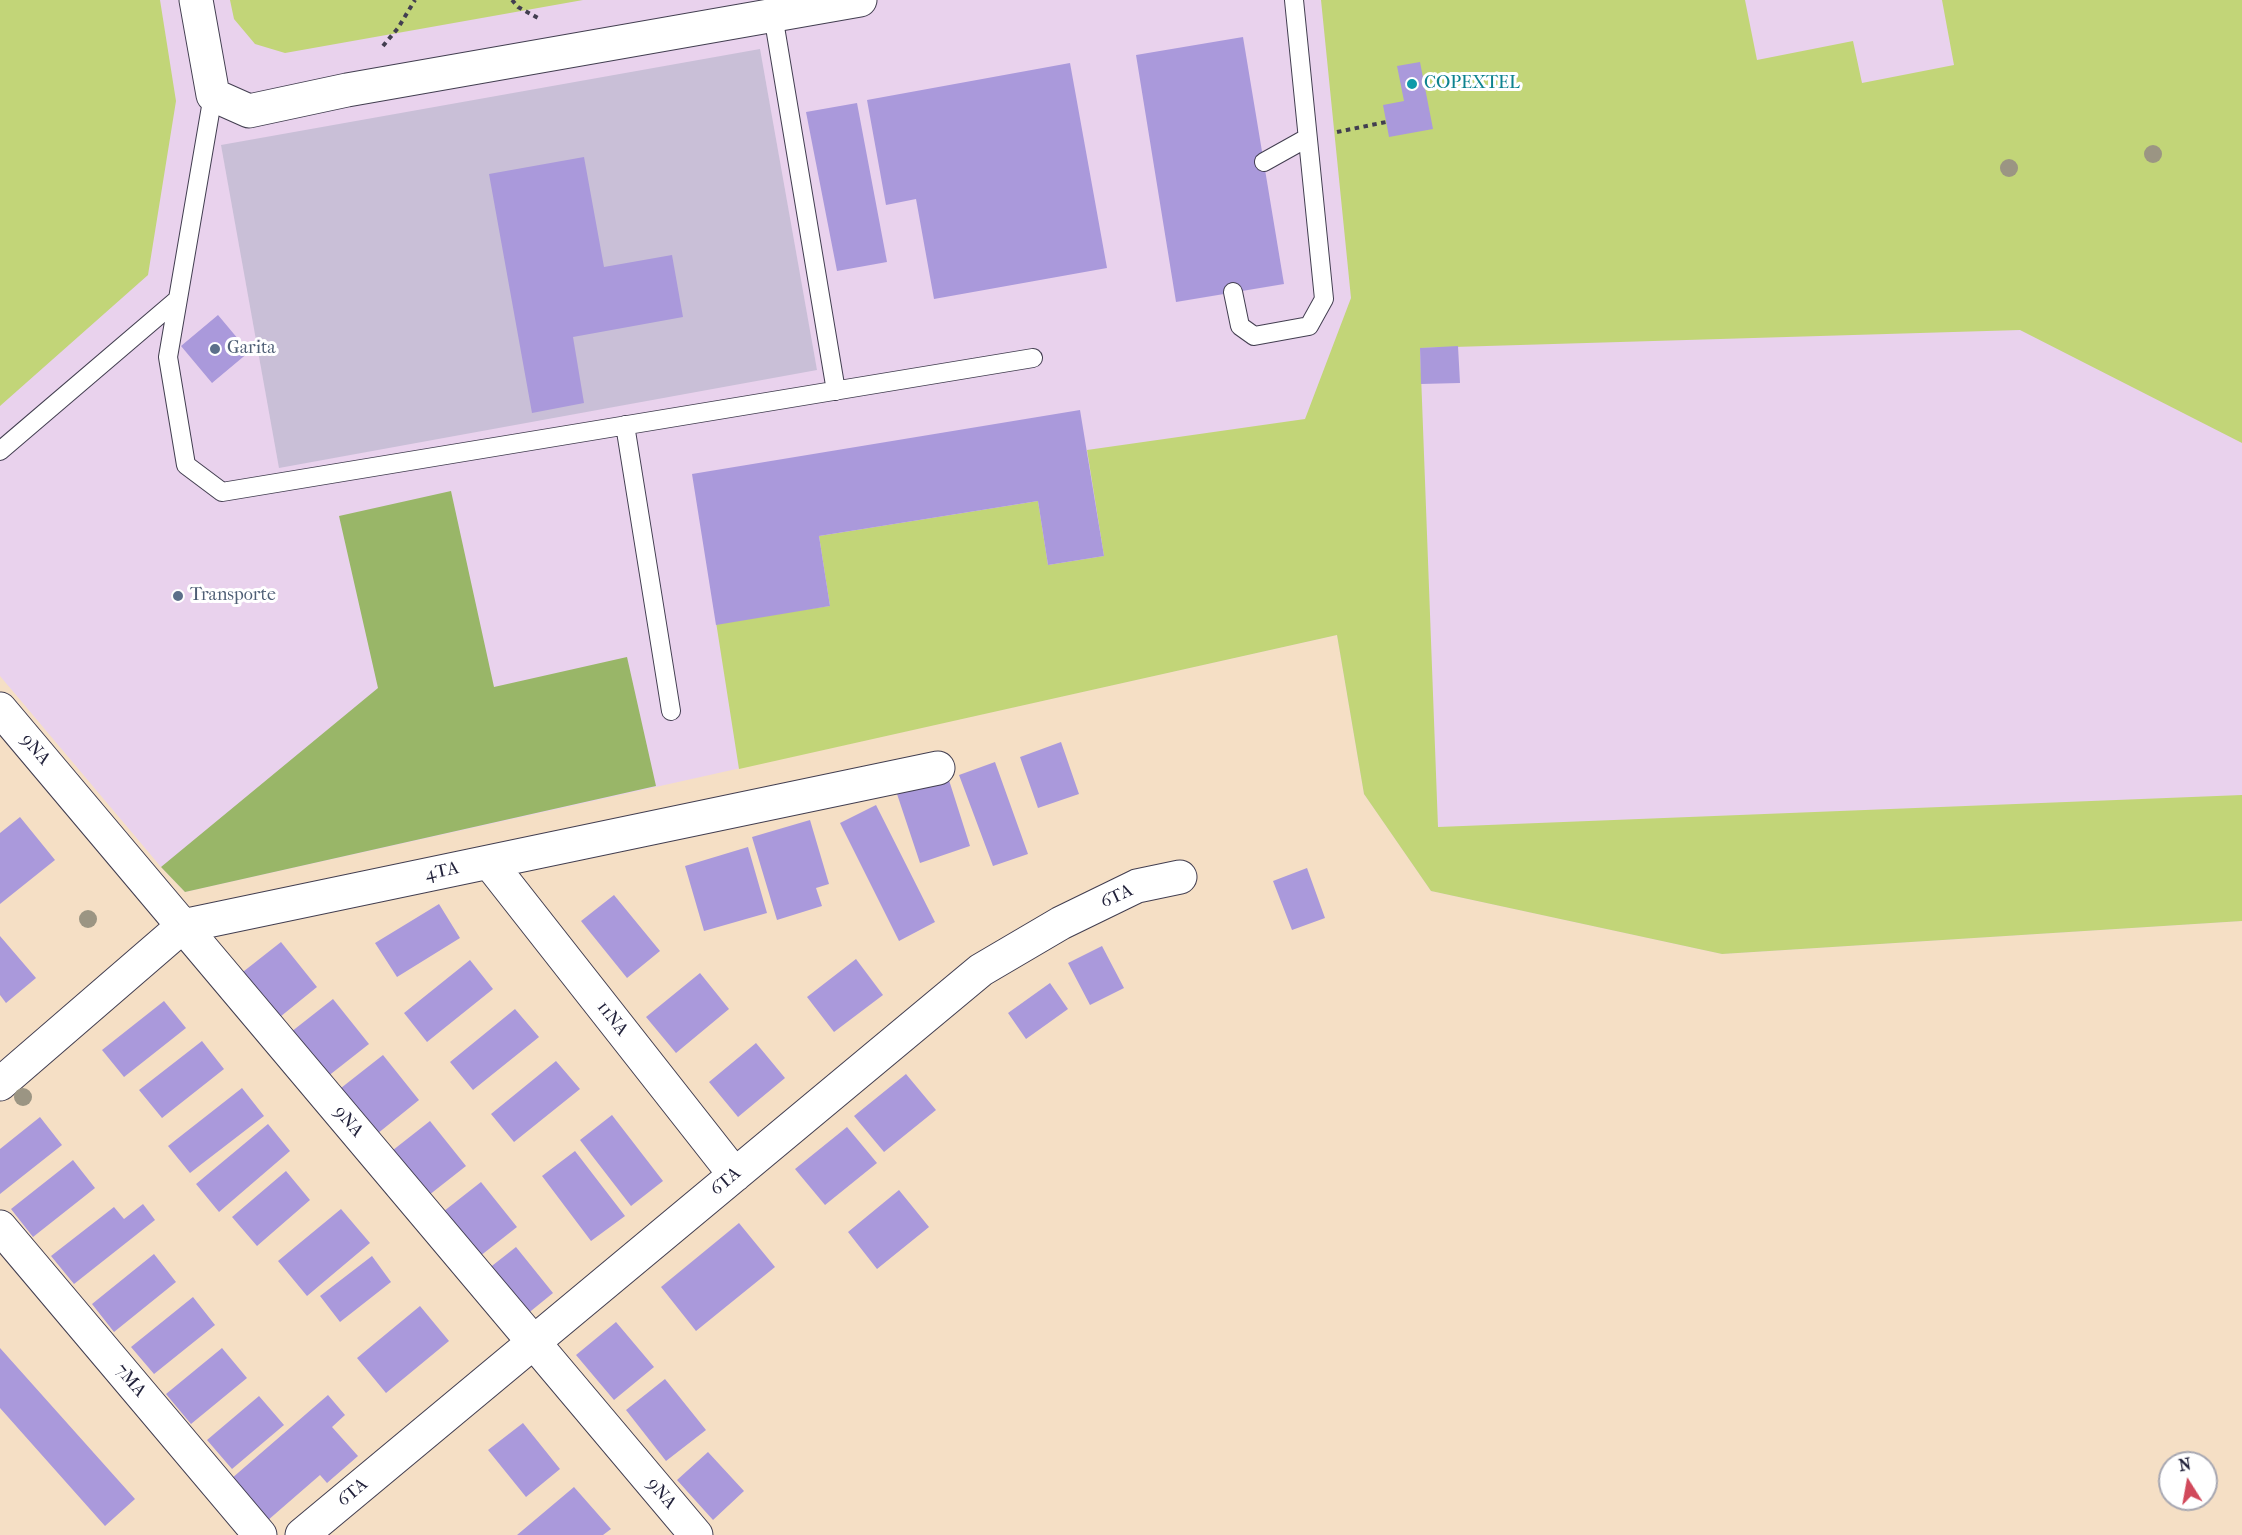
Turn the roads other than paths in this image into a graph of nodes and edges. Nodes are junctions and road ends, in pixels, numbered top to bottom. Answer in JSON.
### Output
{"nodes":[{"id":1,"x":196,"y":0,"type":"edge"},
{"id":2,"x":860,"y":0,"type":"edge"},
{"id":3,"x":1294,"y":0,"type":"edge"},
{"id":4,"x":773,"y":15,"type":"junction"},
{"id":5,"x":213,"y":95,"type":"junction"},
{"id":6,"x":1307,"y":138,"type":"junction"},
{"id":7,"x":1264,"y":162,"type":"dead end"},
{"id":8,"x":1233,"y":292,"type":"dead end"},
{"id":9,"x":178,"y":298,"type":"junction"},
{"id":10,"x":1033,"y":358,"type":"dead end"},
{"id":11,"x":836,"y":391,"type":"junction"},
{"id":12,"x":625,"y":425,"type":"junction"},
{"id":13,"x":0,"y":451,"type":"edge"},
{"id":14,"x":0,"y":709,"type":"edge"},
{"id":15,"x":671,"y":711,"type":"dead end"},
{"id":16,"x":938,"y":768,"type":"dead end"},
{"id":17,"x":489,"y":862,"type":"junction"},
{"id":18,"x":1180,"y":878,"type":"dead end"},
{"id":19,"x":183,"y":926,"type":"junction"},
{"id":20,"x":0,"y":1084,"type":"edge"},
{"id":21,"x":735,"y":1175,"type":"junction"},
{"id":22,"x":0,"y":1227,"type":"edge"},
{"id":23,"x":533,"y":1342,"type":"junction"},
{"id":24,"x":260,"y":1535,"type":"edge"},
{"id":25,"x":302,"y":1535,"type":"edge"},
{"id":26,"x":696,"y":1535,"type":"edge"}],
"edges":[{"from":1,"to":5,"type":"street"},
{"from":2,"to":4,"type":"street"},
{"from":3,"to":6,"type":"lane"},
{"from":4,"to":5,"type":"street"},
{"from":4,"to":11,"type":"lane"},
{"from":5,"to":9,"type":"lane"},
{"from":6,"to":7,"type":"lane"},
{"from":6,"to":8,"type":"lane"},
{"from":9,"to":12,"type":"lane"},
{"from":9,"to":13,"type":"lane"},
{"from":10,"to":11,"type":"lane"},
{"from":11,"to":12,"type":"lane"},
{"from":12,"to":15,"type":"lane"},
{"from":14,"to":19,"type":"street","name":"9NA"},
{"from":16,"to":17,"type":"street","name":"4TA"},
{"from":17,"to":19,"type":"street","name":"4TA"},
{"from":17,"to":21,"type":"street","name":"11NA"},
{"from":18,"to":21,"type":"street","name":"6TA"},
{"from":19,"to":20,"type":"street","name":"4TA"},
{"from":19,"to":23,"type":"street","name":"9NA"},
{"from":21,"to":23,"type":"street","name":"6TA"},
{"from":22,"to":24,"type":"street","name":"7MA"},
{"from":23,"to":25,"type":"street","name":"6TA"},
{"from":23,"to":26,"type":"street","name":"9NA"}]}
